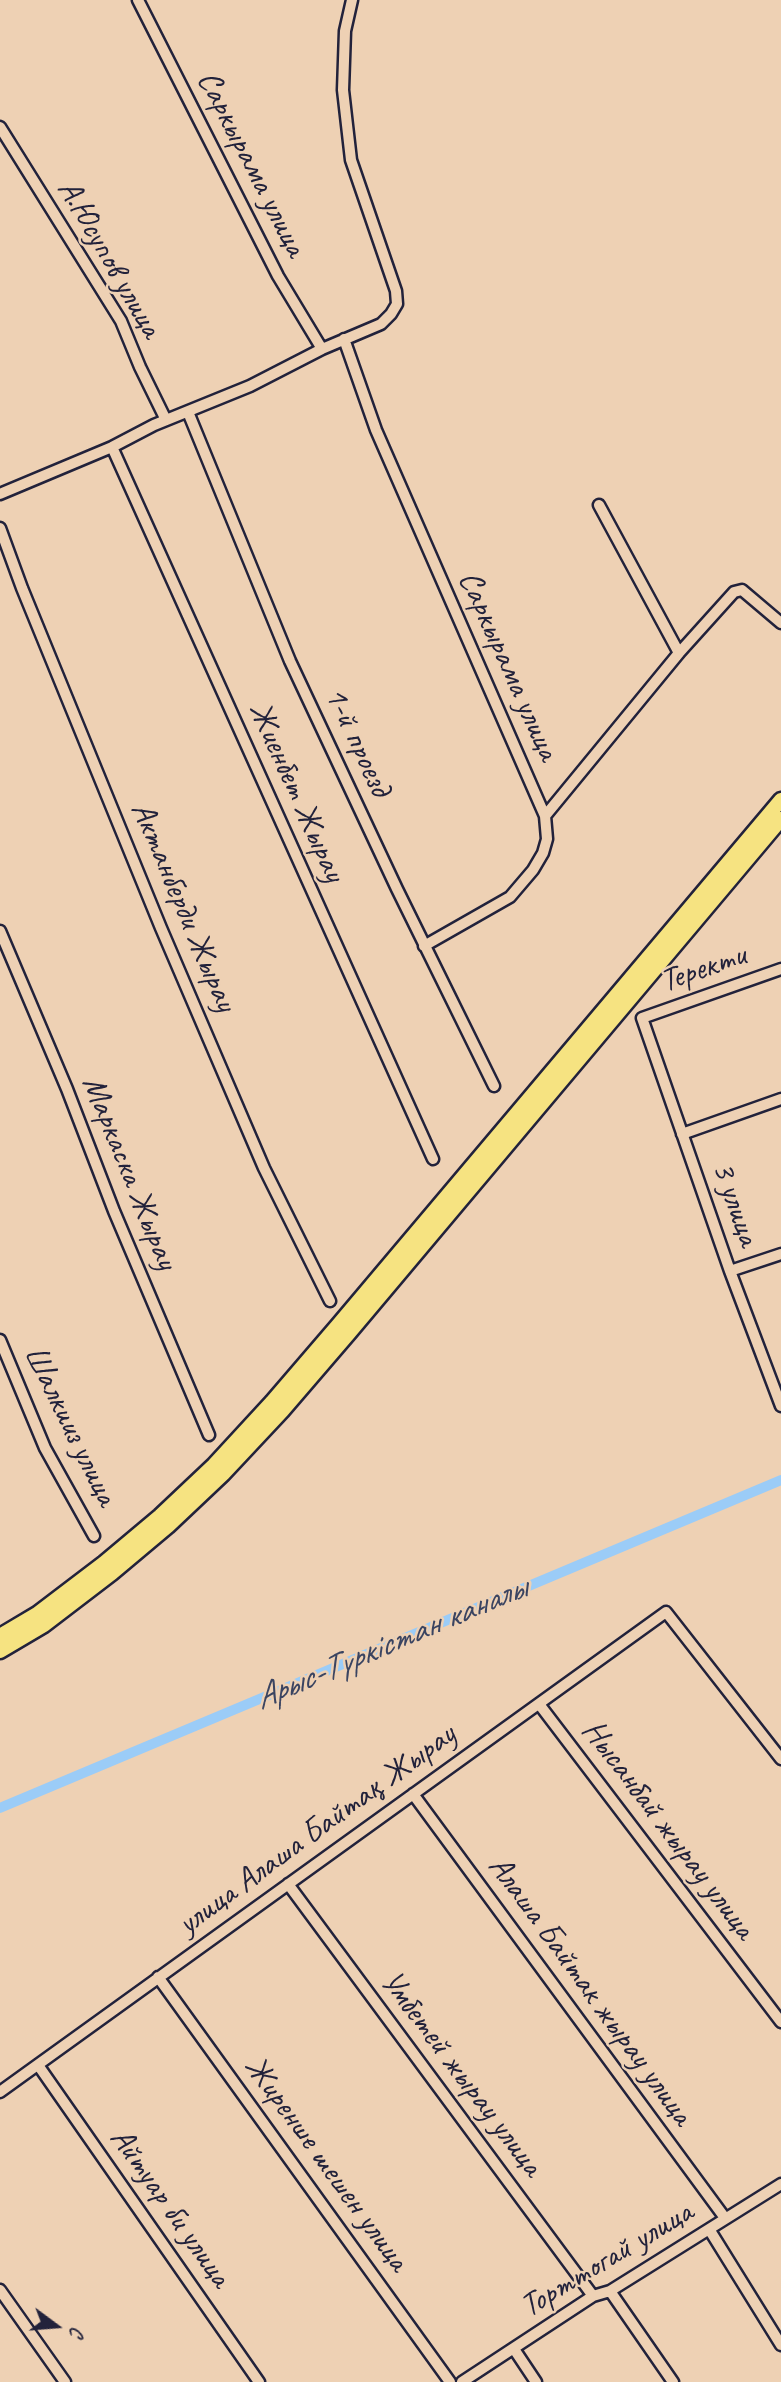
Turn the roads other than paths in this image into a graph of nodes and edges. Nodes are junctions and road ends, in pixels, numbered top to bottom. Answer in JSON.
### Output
{"nodes":[{"id":1,"x":138,"y":0,"type":"edge"},
{"id":2,"x":348,"y":2,"type":"edge"},
{"id":3,"x":0,"y":127,"type":"edge"},
{"id":4,"x":344,"y":340,"type":"junction"},
{"id":5,"x":322,"y":349,"type":"junction"},
{"id":6,"x":188,"y":412,"type":"junction"},
{"id":7,"x":166,"y":420,"type":"junction"},
{"id":8,"x":112,"y":447,"type":"junction"},
{"id":9,"x":0,"y":494,"type":"edge"},
{"id":10,"x":599,"y":505,"type":"dead end"},
{"id":11,"x":0,"y":528,"type":"edge"},
{"id":12,"x":781,"y":623,"type":"edge"},
{"id":13,"x":679,"y":653,"type":"junction"},
{"id":14,"x":781,"y":800,"type":"edge"},
{"id":15,"x":545,"y":816,"type":"junction"},
{"id":16,"x":781,"y":819,"type":"edge"},
{"id":17,"x":0,"y":931,"type":"edge"},
{"id":18,"x":424,"y":946,"type":"junction"},
{"id":19,"x":781,"y":969,"type":"edge"},
{"id":20,"x":642,"y":1018,"type":"joint"},
{"id":21,"x":494,"y":1086,"type":"dead end"},
{"id":22,"x":781,"y":1099,"type":"edge"},
{"id":23,"x":682,"y":1133,"type":"junction"},
{"id":24,"x":433,"y":1159,"type":"dead end"},
{"id":25,"x":781,"y":1254,"type":"edge"},
{"id":26,"x":730,"y":1271,"type":"junction"},
{"id":27,"x":330,"y":1301,"type":"dead end"},
{"id":28,"x":0,"y":1339,"type":"edge"},
{"id":29,"x":781,"y":1406,"type":"edge"},
{"id":30,"x":209,"y":1435,"type":"dead end"},
{"id":31,"x":94,"y":1536,"type":"dead end"},
{"id":32,"x":0,"y":1636,"type":"edge"},
{"id":33,"x":0,"y":1651,"type":"edge"},
{"id":34,"x":539,"y":1704,"type":"junction"},
{"id":35,"x":781,"y":1759,"type":"edge"},
{"id":36,"x":413,"y":1794,"type":"junction"},
{"id":37,"x":288,"y":1884,"type":"junction"},
{"id":38,"x":158,"y":1977,"type":"junction"},
{"id":39,"x":781,"y":2022,"type":"edge"},
{"id":40,"x":38,"y":2065,"type":"junction"},
{"id":41,"x":0,"y":2092,"type":"edge"},
{"id":42,"x":781,"y":2184,"type":"edge"},
{"id":43,"x":725,"y":2218,"type":"junction"},
{"id":44,"x":709,"y":2229,"type":"junction"},
{"id":45,"x":0,"y":2290,"type":"edge"},
{"id":46,"x":610,"y":2291,"type":"junction"},
{"id":47,"x":593,"y":2296,"type":"junction"},
{"id":48,"x":781,"y":2345,"type":"edge"},
{"id":49,"x":514,"y":2349,"type":"junction"},
{"id":50,"x":65,"y":2382,"type":"edge"},
{"id":51,"x":259,"y":2382,"type":"edge"},
{"id":52,"x":450,"y":2382,"type":"edge"},
{"id":53,"x":462,"y":2382,"type":"edge"},
{"id":54,"x":536,"y":2382,"type":"edge"},
{"id":55,"x":673,"y":2382,"type":"edge"}],
"edges":[{"from":1,"to":5,"type":"street","name":"Саркырама улица"},
{"from":2,"to":4,"type":"street"},
{"from":3,"to":7,"type":"street","name":"А.Юсупов улица"},
{"from":4,"to":5,"type":"street"},
{"from":4,"to":15,"type":"street","name":"Саркырама улица"},
{"from":5,"to":6,"type":"street"},
{"from":6,"to":7,"type":"street"},
{"from":6,"to":18,"type":"street","name":"1-й проезд"},
{"from":7,"to":8,"type":"street"},
{"from":8,"to":9,"type":"street"},
{"from":8,"to":24,"type":"street","name":"Жиенбет Жырау"},
{"from":10,"to":13,"type":"street"},
{"from":11,"to":27,"type":"street","name":"Актанберди Жырау"},
{"from":12,"to":13,"type":"street","name":"Саркырама улица"},
{"from":13,"to":15,"type":"street","name":"Саркырама улица"},
{"from":14,"to":32,"type":"highway"},
{"from":15,"to":18,"type":"street"},
{"from":16,"to":33,"type":"highway"},
{"from":17,"to":30,"type":"street","name":"Маркаска Жырау"},
{"from":18,"to":21,"type":"street","name":"1-й проезд"},
{"from":19,"to":20,"type":"street","name":"Теректи"},
{"from":20,"to":23,"type":"street","name":"3 улица"},
{"from":22,"to":23,"type":"street"},
{"from":23,"to":26,"type":"street","name":"3 улица"},
{"from":25,"to":26,"type":"street"},
{"from":26,"to":29,"type":"street","name":"3 улица"},
{"from":28,"to":31,"type":"street","name":"Шалкииз улица"},
{"from":34,"to":35,"type":"street","name":"улица Алаша Байтақ Жырау"},
{"from":34,"to":36,"type":"street","name":"улица Алаша Байтақ Жырау"},
{"from":34,"to":39,"type":"street","name":"Нысанбай жырау улица"},
{"from":36,"to":37,"type":"street","name":"улица Алаша Байтақ Жырау"},
{"from":36,"to":43,"type":"street","name":"Алаша Байтак жырау улица"},
{"from":37,"to":38,"type":"street","name":"улица Алаша Байтақ Жырау"},
{"from":37,"to":47,"type":"street","name":"Умбетей жырау улица"},
{"from":38,"to":40,"type":"street","name":"улица Алаша Байтақ Жырау"},
{"from":38,"to":52,"type":"street","name":"Жиренше шешен улица"},
{"from":40,"to":41,"type":"street","name":"улица Алаша Байтақ Жырау"},
{"from":40,"to":51,"type":"street","name":"Айтуар би улица"},
{"from":42,"to":43,"type":"street","name":"Торттогай улица"},
{"from":43,"to":44,"type":"street","name":"Торттогай улица"},
{"from":44,"to":46,"type":"street","name":"Торттогай улица"},
{"from":44,"to":48,"type":"street"},
{"from":45,"to":50,"type":"street"},
{"from":46,"to":47,"type":"street","name":"Торттогай улица"},
{"from":46,"to":55,"type":"street"},
{"from":47,"to":49,"type":"street","name":"Торттогай улица"},
{"from":49,"to":53,"type":"street","name":"Торттогай улица"},
{"from":49,"to":54,"type":"street"}]}
